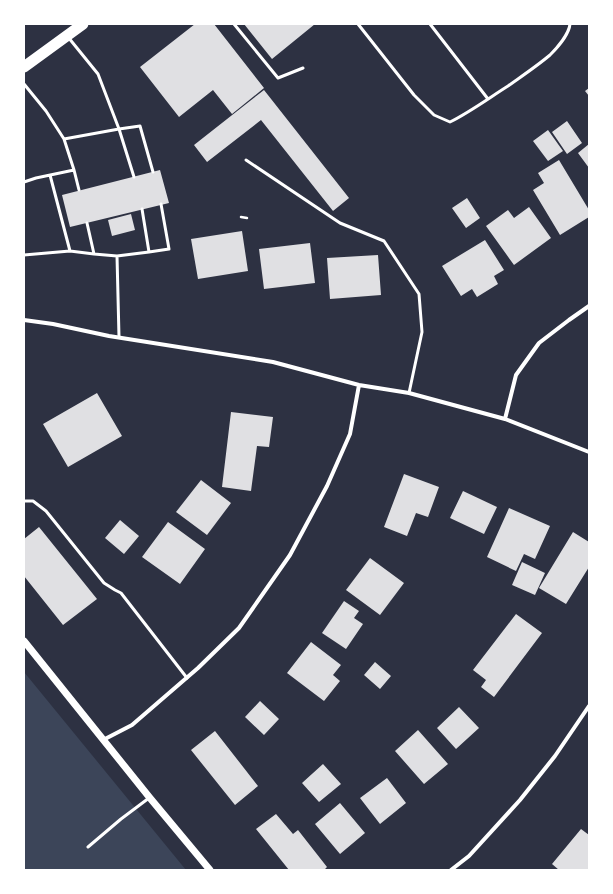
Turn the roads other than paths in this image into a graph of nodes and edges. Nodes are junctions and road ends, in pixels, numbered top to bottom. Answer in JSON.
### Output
{"nodes":[{"id":1,"x":83,"y":24,"type":"edge"},
{"id":2,"x":234,"y":24,"type":"edge"},
{"id":3,"x":358,"y":24,"type":"edge"},
{"id":4,"x":430,"y":24,"type":"edge"},
{"id":5,"x":570,"y":24,"type":"edge"},
{"id":6,"x":67,"y":36,"type":"junction"},
{"id":7,"x":24,"y":67,"type":"edge"},
{"id":8,"x":303,"y":68,"type":"dead end"},
{"id":9,"x":24,"y":84,"type":"edge"},
{"id":10,"x":488,"y":99,"type":"junction"},
{"id":11,"x":119,"y":129,"type":"junction"},
{"id":12,"x":64,"y":139,"type":"junction"},
{"id":13,"x":246,"y":160,"type":"dead end"},
{"id":14,"x":74,"y":170,"type":"junction"},
{"id":15,"x":153,"y":172,"type":"dead end"},
{"id":16,"x":50,"y":175,"type":"junction"},
{"id":17,"x":134,"y":177,"type":"dead end"},
{"id":18,"x":24,"y":182,"type":"edge"},
{"id":19,"x":79,"y":190,"type":"dead end"},
{"id":20,"x":161,"y":204,"type":"dead end"},
{"id":21,"x":142,"y":209,"type":"dead end"},
{"id":22,"x":87,"y":223,"type":"dead end"},
{"id":23,"x":70,"y":251,"type":"junction"},
{"id":24,"x":149,"y":252,"type":"junction"},
{"id":25,"x":94,"y":254,"type":"junction"},
{"id":26,"x":24,"y":255,"type":"edge"},
{"id":27,"x":117,"y":256,"type":"junction"},
{"id":28,"x":589,"y":306,"type":"edge"},
{"id":29,"x":24,"y":320,"type":"edge"},
{"id":30,"x":119,"y":337,"type":"junction"},
{"id":31,"x":359,"y":385,"type":"junction"},
{"id":32,"x":409,"y":393,"type":"junction"},
{"id":33,"x":505,"y":419,"type":"junction"},
{"id":34,"x":589,"y":452,"type":"edge"},
{"id":35,"x":24,"y":501,"type":"edge"},
{"id":36,"x":24,"y":641,"type":"edge"},
{"id":37,"x":187,"y":678,"type":"junction"},
{"id":38,"x":589,"y":706,"type":"edge"},
{"id":39,"x":103,"y":740,"type":"junction"},
{"id":40,"x":150,"y":798,"type":"junction"},
{"id":41,"x":88,"y":846,"type":"dead end"},
{"id":42,"x":210,"y":870,"type":"edge"},
{"id":43,"x":451,"y":870,"type":"edge"}],
"edges":[{"from":1,"to":6,"type":"highway"},
{"from":2,"to":8,"type":"lane"},
{"from":3,"to":10,"type":"lane"},
{"from":4,"to":10,"type":"lane"},
{"from":5,"to":10,"type":"lane"},
{"from":6,"to":7,"type":"highway"},
{"from":6,"to":11,"type":"lane"},
{"from":9,"to":12,"type":"lane"},
{"from":11,"to":12,"type":"lane"},
{"from":11,"to":15,"type":"lane"},
{"from":11,"to":17,"type":"lane"},
{"from":12,"to":14,"type":"lane"},
{"from":13,"to":32,"type":"lane"},
{"from":14,"to":16,"type":"lane"},
{"from":14,"to":19,"type":"lane"},
{"from":16,"to":18,"type":"lane"},
{"from":16,"to":23,"type":"lane"},
{"from":20,"to":24,"type":"lane"},
{"from":21,"to":24,"type":"lane"},
{"from":22,"to":25,"type":"lane"},
{"from":23,"to":25,"type":"lane"},
{"from":23,"to":26,"type":"lane"},
{"from":24,"to":27,"type":"lane"},
{"from":25,"to":27,"type":"lane"},
{"from":27,"to":30,"type":"lane"},
{"from":28,"to":33,"type":"street"},
{"from":29,"to":30,"type":"street"},
{"from":30,"to":31,"type":"street"},
{"from":31,"to":32,"type":"street"},
{"from":31,"to":37,"type":"street"},
{"from":32,"to":33,"type":"street"},
{"from":33,"to":34,"type":"street"},
{"from":35,"to":37,"type":"lane"},
{"from":36,"to":39,"type":"street"},
{"from":37,"to":39,"type":"street"},
{"from":38,"to":43,"type":"street"},
{"from":39,"to":40,"type":"street"},
{"from":40,"to":41,"type":"lane"},
{"from":40,"to":42,"type":"street"}]}
